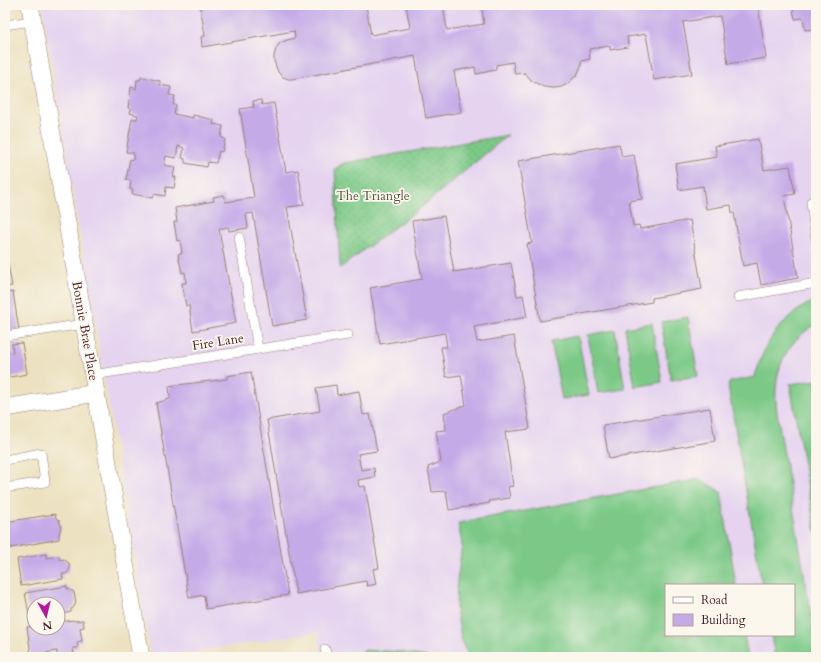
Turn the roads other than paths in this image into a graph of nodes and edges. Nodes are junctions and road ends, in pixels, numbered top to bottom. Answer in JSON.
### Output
{"nodes":[{"id":1,"x":31,"y":13,"type":"edge"},
{"id":2,"x":5,"y":25,"type":"edge"},
{"id":3,"x":811,"y":202,"type":"dead end"},
{"id":4,"x":239,"y":237,"type":"dead end"},
{"id":5,"x":816,"y":240,"type":"edge"},
{"id":6,"x":816,"y":283,"type":"edge"},
{"id":7,"x":738,"y":297,"type":"dead end"},
{"id":8,"x":84,"y":324,"type":"junction"},
{"id":9,"x":348,"y":335,"type":"dead end"},
{"id":10,"x":5,"y":336,"type":"edge"},
{"id":11,"x":258,"y":349,"type":"junction"},
{"id":12,"x":93,"y":375,"type":"junction"},
{"id":13,"x":96,"y":393,"type":"junction"},
{"id":14,"x":5,"y":408,"type":"edge"},
{"id":15,"x":5,"y":460,"type":"edge"},
{"id":16,"x":5,"y":488,"type":"edge"},
{"id":17,"x":141,"y":657,"type":"edge"}],
"edges":[{"from":1,"to":2,"type":"lane"},
{"from":1,"to":8,"type":"street","name":"Bonnie Brae Place"},
{"from":3,"to":5,"type":"lane"},
{"from":4,"to":11,"type":"lane"},
{"from":6,"to":7,"type":"lane"},
{"from":8,"to":10,"type":"lane"},
{"from":8,"to":12,"type":"street","name":"Bonnie Brae Place"},
{"from":9,"to":11,"type":"lane","name":"Fire Lane"},
{"from":11,"to":12,"type":"lane","name":"Fire Lane"},
{"from":12,"to":13,"type":"street","name":"Bonnie Brae Place"},
{"from":13,"to":14,"type":"street"},
{"from":13,"to":17,"type":"street","name":"Bonnie Brae Place"},
{"from":15,"to":16,"type":"lane"}]}
